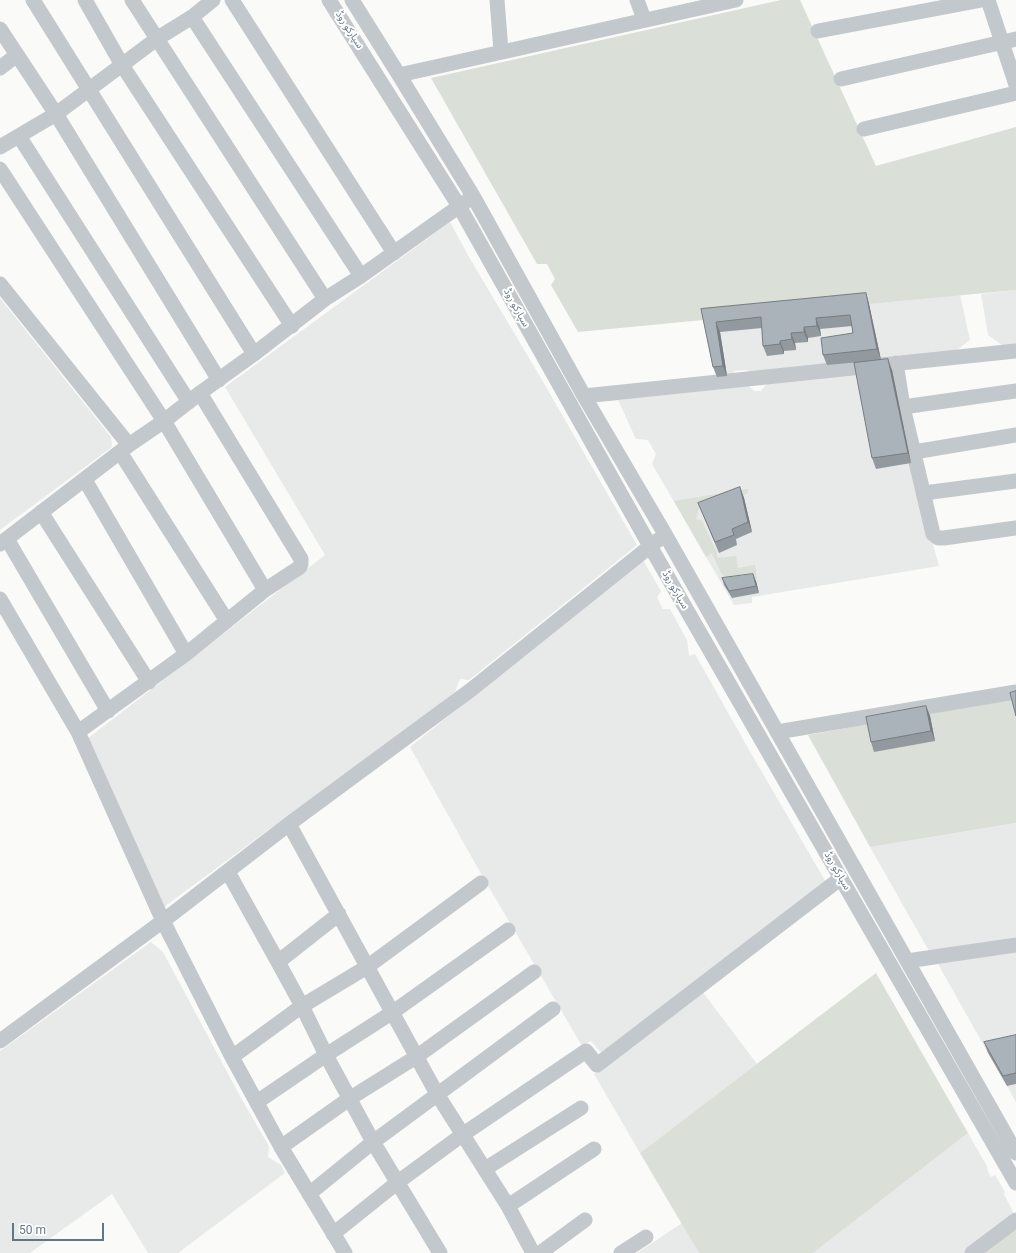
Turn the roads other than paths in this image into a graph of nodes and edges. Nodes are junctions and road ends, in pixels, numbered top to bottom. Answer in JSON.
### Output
{"nodes":[{"id":1,"x":32,"y":0,"type":"edge"},
{"id":2,"x":85,"y":0,"type":"edge"},
{"id":3,"x":132,"y":0,"type":"edge"},
{"id":4,"x":212,"y":0,"type":"edge"},
{"id":5,"x":232,"y":0,"type":"edge"},
{"id":6,"x":330,"y":0,"type":"edge"},
{"id":7,"x":352,"y":0,"type":"edge"},
{"id":8,"x":497,"y":0,"type":"edge"},
{"id":9,"x":637,"y":0,"type":"edge"},
{"id":10,"x":736,"y":0,"type":"edge"},
{"id":11,"x":982,"y":0,"type":"edge"},
{"id":12,"x":988,"y":0,"type":"edge"},
{"id":13,"x":694,"y":4,"type":"edge"},
{"id":14,"x":195,"y":9,"type":"edge"},
{"id":15,"x":644,"y":20,"type":"junction"},
{"id":16,"x":0,"y":29,"type":"edge"},
{"id":17,"x":818,"y":31,"type":"dead end"},
{"id":18,"x":158,"y":38,"type":"junction"},
{"id":19,"x":1009,"y":41,"type":"edge"},
{"id":20,"x":501,"y":51,"type":"junction"},
{"id":21,"x":17,"y":55,"type":"junction"},
{"id":22,"x":122,"y":65,"type":"junction"},
{"id":23,"x":0,"y":68,"type":"edge"},
{"id":24,"x":399,"y":75,"type":"junction"},
{"id":25,"x":841,"y":79,"type":"dead end"},
{"id":26,"x":1016,"y":85,"type":"edge"},
{"id":27,"x":88,"y":90,"type":"junction"},
{"id":28,"x":1016,"y":93,"type":"edge"},
{"id":29,"x":56,"y":114,"type":"junction"},
{"id":30,"x":864,"y":128,"type":"dead end"},
{"id":31,"x":19,"y":136,"type":"junction"},
{"id":32,"x":0,"y":147,"type":"edge"},
{"id":33,"x":0,"y":169,"type":"edge"},
{"id":34,"x":473,"y":196,"type":"junction"},
{"id":35,"x":459,"y":206,"type":"junction"},
{"id":36,"x":394,"y":253,"type":"junction"},
{"id":37,"x":362,"y":276,"type":"junction"},
{"id":38,"x":0,"y":284,"type":"edge"},
{"id":39,"x":325,"y":299,"type":"junction"},
{"id":40,"x":292,"y":326,"type":"junction"},
{"id":41,"x":1016,"y":351,"type":"edge"},
{"id":42,"x":254,"y":354,"type":"junction"},
{"id":43,"x":896,"y":363,"type":"junction"},
{"id":44,"x":219,"y":380,"type":"junction"},
{"id":45,"x":1016,"y":391,"type":"edge"},
{"id":46,"x":584,"y":396,"type":"junction"},
{"id":47,"x":194,"y":398,"type":"junction"},
{"id":48,"x":903,"y":407,"type":"junction"},
{"id":49,"x":164,"y":421,"type":"junction"},
{"id":50,"x":1016,"y":436,"type":"edge"},
{"id":51,"x":125,"y":449,"type":"junction"},
{"id":52,"x":914,"y":452,"type":"junction"},
{"id":53,"x":85,"y":480,"type":"junction"},
{"id":54,"x":1016,"y":481,"type":"edge"},
{"id":55,"x":924,"y":493,"type":"junction"},
{"id":56,"x":41,"y":512,"type":"junction"},
{"id":57,"x":1016,"y":528,"type":"edge"},
{"id":58,"x":665,"y":534,"type":"junction"},
{"id":59,"x":3,"y":541,"type":"edge"},
{"id":60,"x":650,"y":546,"type":"junction"},
{"id":61,"x":265,"y":590,"type":"junction"},
{"id":62,"x":0,"y":599,"type":"edge"},
{"id":63,"x":226,"y":621,"type":"junction"},
{"id":64,"x":186,"y":654,"type":"junction"},
{"id":65,"x":149,"y":682,"type":"junction"},
{"id":66,"x":1016,"y":692,"type":"edge"},
{"id":67,"x":108,"y":712,"type":"junction"},
{"id":68,"x":78,"y":732,"type":"junction"},
{"id":69,"x":777,"y":732,"type":"junction"},
{"id":70,"x":289,"y":824,"type":"junction"},
{"id":71,"x":228,"y":872,"type":"junction"},
{"id":72,"x":841,"y":878,"type":"junction"},
{"id":73,"x":481,"y":883,"type":"dead end"},
{"id":74,"x":339,"y":914,"type":"junction"},
{"id":75,"x":163,"y":921,"type":"junction"},
{"id":76,"x":508,"y":930,"type":"dead end"},
{"id":77,"x":1016,"y":945,"type":"edge"},
{"id":78,"x":907,"y":961,"type":"junction"},
{"id":79,"x":278,"y":962,"type":"junction"},
{"id":80,"x":367,"y":967,"type":"junction"},
{"id":81,"x":534,"y":972,"type":"dead end"},
{"id":82,"x":302,"y":1006,"type":"junction"},
{"id":83,"x":553,"y":1009,"type":"dead end"},
{"id":84,"x":393,"y":1012,"type":"junction"},
{"id":85,"x":0,"y":1041,"type":"edge"},
{"id":86,"x":326,"y":1055,"type":"junction"},
{"id":87,"x":232,"y":1057,"type":"junction"},
{"id":88,"x":416,"y":1057,"type":"junction"},
{"id":89,"x":437,"y":1094,"type":"junction"},
{"id":90,"x":349,"y":1099,"type":"junction"},
{"id":91,"x":257,"y":1102,"type":"junction"},
{"id":92,"x":582,"y":1108,"type":"dead end"},
{"id":93,"x":462,"y":1135,"type":"junction"},
{"id":94,"x":373,"y":1142,"type":"junction"},
{"id":95,"x":281,"y":1147,"type":"junction"},
{"id":96,"x":594,"y":1149,"type":"dead end"},
{"id":97,"x":1016,"y":1153,"type":"edge"},
{"id":98,"x":485,"y":1169,"type":"junction"},
{"id":99,"x":398,"y":1182,"type":"junction"},
{"id":100,"x":1016,"y":1183,"type":"edge"},
{"id":101,"x":309,"y":1194,"type":"junction"},
{"id":102,"x":508,"y":1206,"type":"junction"},
{"id":103,"x":585,"y":1220,"type":"dead end"},
{"id":104,"x":1016,"y":1220,"type":"edge"},
{"id":105,"x":333,"y":1234,"type":"junction"},
{"id":106,"x":646,"y":1237,"type":"dead end"},
{"id":107,"x":345,"y":1253,"type":"edge"},
{"id":108,"x":440,"y":1253,"type":"edge"},
{"id":109,"x":533,"y":1253,"type":"edge"},
{"id":110,"x":540,"y":1253,"type":"edge"},
{"id":111,"x":621,"y":1253,"type":"edge"},
{"id":112,"x":972,"y":1253,"type":"edge"}],
"edges":[{"from":1,"to":27,"type":"street"},
{"from":2,"to":22,"type":"street"},
{"from":3,"to":18,"type":"street"},
{"from":4,"to":14,"type":"street"},
{"from":5,"to":36,"type":"street"},
{"from":6,"to":35,"type":"street","name":"سپارکو روڈ"},
{"from":7,"to":24,"type":"street","name":"سپارکو روڈ"},
{"from":8,"to":20,"type":"street"},
{"from":9,"to":15,"type":"street"},
{"from":10,"to":13,"type":"street"},
{"from":11,"to":17,"type":"street"},
{"from":12,"to":19,"type":"street"},
{"from":13,"to":15,"type":"street"},
{"from":14,"to":18,"type":"street"},
{"from":14,"to":37,"type":"street"},
{"from":15,"to":20,"type":"street"},
{"from":16,"to":21,"type":"street"},
{"from":18,"to":22,"type":"street"},
{"from":18,"to":39,"type":"street"},
{"from":19,"to":25,"type":"street"},
{"from":19,"to":26,"type":"street"},
{"from":20,"to":24,"type":"street"},
{"from":21,"to":23,"type":"street"},
{"from":21,"to":29,"type":"street"},
{"from":22,"to":27,"type":"street"},
{"from":22,"to":40,"type":"street"},
{"from":24,"to":34,"type":"street","name":"سپارکو روڈ"},
{"from":27,"to":29,"type":"street"},
{"from":27,"to":42,"type":"street"},
{"from":28,"to":30,"type":"street"},
{"from":29,"to":31,"type":"street"},
{"from":29,"to":44,"type":"street"},
{"from":31,"to":32,"type":"street"},
{"from":31,"to":47,"type":"street"},
{"from":33,"to":49,"type":"street"},
{"from":34,"to":35,"type":"street"},
{"from":34,"to":46,"type":"street","name":"سپارکو روڈ"},
{"from":35,"to":36,"type":"street"},
{"from":35,"to":60,"type":"street","name":"سپارکو روڈ"},
{"from":36,"to":37,"type":"street"},
{"from":37,"to":39,"type":"street"},
{"from":38,"to":51,"type":"street"},
{"from":39,"to":40,"type":"street"},
{"from":40,"to":42,"type":"street"},
{"from":41,"to":43,"type":"street"},
{"from":42,"to":44,"type":"street"},
{"from":43,"to":46,"type":"street"},
{"from":43,"to":48,"type":"street"},
{"from":44,"to":47,"type":"street"},
{"from":45,"to":48,"type":"street"},
{"from":46,"to":58,"type":"street","name":"سپارکو روڈ"},
{"from":47,"to":49,"type":"street"},
{"from":47,"to":61,"type":"street"},
{"from":48,"to":52,"type":"street"},
{"from":49,"to":51,"type":"street"},
{"from":49,"to":61,"type":"street"},
{"from":50,"to":52,"type":"street"},
{"from":51,"to":53,"type":"street"},
{"from":51,"to":63,"type":"street"},
{"from":52,"to":55,"type":"street"},
{"from":53,"to":56,"type":"street"},
{"from":53,"to":64,"type":"street"},
{"from":54,"to":55,"type":"street"},
{"from":55,"to":57,"type":"street"},
{"from":56,"to":59,"type":"street"},
{"from":56,"to":65,"type":"street"},
{"from":58,"to":60,"type":"street"},
{"from":58,"to":69,"type":"street","name":"سپارکو روڈ"},
{"from":59,"to":67,"type":"street"},
{"from":60,"to":70,"type":"street"},
{"from":60,"to":72,"type":"street","name":"سپارکو روڈ"},
{"from":61,"to":63,"type":"street"},
{"from":62,"to":68,"type":"street"},
{"from":63,"to":64,"type":"street"},
{"from":64,"to":65,"type":"street"},
{"from":65,"to":67,"type":"street"},
{"from":66,"to":69,"type":"street"},
{"from":67,"to":68,"type":"street"},
{"from":68,"to":75,"type":"street"},
{"from":69,"to":78,"type":"street","name":"سپارکو روڈ"},
{"from":70,"to":71,"type":"street"},
{"from":70,"to":74,"type":"street"},
{"from":71,"to":75,"type":"street"},
{"from":71,"to":79,"type":"street"},
{"from":72,"to":93,"type":"street"},
{"from":72,"to":100,"type":"street","name":"سپارکو روڈ"},
{"from":73,"to":80,"type":"street"},
{"from":74,"to":79,"type":"street"},
{"from":74,"to":80,"type":"street"},
{"from":75,"to":85,"type":"street"},
{"from":75,"to":87,"type":"street"},
{"from":76,"to":84,"type":"street"},
{"from":77,"to":78,"type":"street"},
{"from":78,"to":97,"type":"street","name":"سپارکو روڈ"},
{"from":79,"to":82,"type":"street"},
{"from":80,"to":82,"type":"street"},
{"from":80,"to":84,"type":"street"},
{"from":81,"to":88,"type":"street"},
{"from":82,"to":86,"type":"street"},
{"from":82,"to":87,"type":"street"},
{"from":83,"to":89,"type":"street"},
{"from":84,"to":86,"type":"street"},
{"from":84,"to":88,"type":"street"},
{"from":86,"to":90,"type":"street"},
{"from":86,"to":91,"type":"street"},
{"from":87,"to":91,"type":"street"},
{"from":88,"to":89,"type":"street"},
{"from":88,"to":90,"type":"street"},
{"from":89,"to":93,"type":"street"},
{"from":89,"to":94,"type":"street"},
{"from":90,"to":94,"type":"street"},
{"from":90,"to":95,"type":"street"},
{"from":91,"to":95,"type":"street"},
{"from":92,"to":98,"type":"street"},
{"from":93,"to":98,"type":"street"},
{"from":93,"to":99,"type":"street"},
{"from":94,"to":99,"type":"street"},
{"from":94,"to":101,"type":"street"},
{"from":95,"to":101,"type":"street"},
{"from":96,"to":102,"type":"street"},
{"from":98,"to":102,"type":"street"},
{"from":99,"to":105,"type":"street"},
{"from":99,"to":108,"type":"street"},
{"from":101,"to":105,"type":"street"},
{"from":102,"to":109,"type":"street"},
{"from":103,"to":110,"type":"street"},
{"from":104,"to":112,"type":"street"},
{"from":105,"to":107,"type":"street"},
{"from":106,"to":111,"type":"street"}]}
